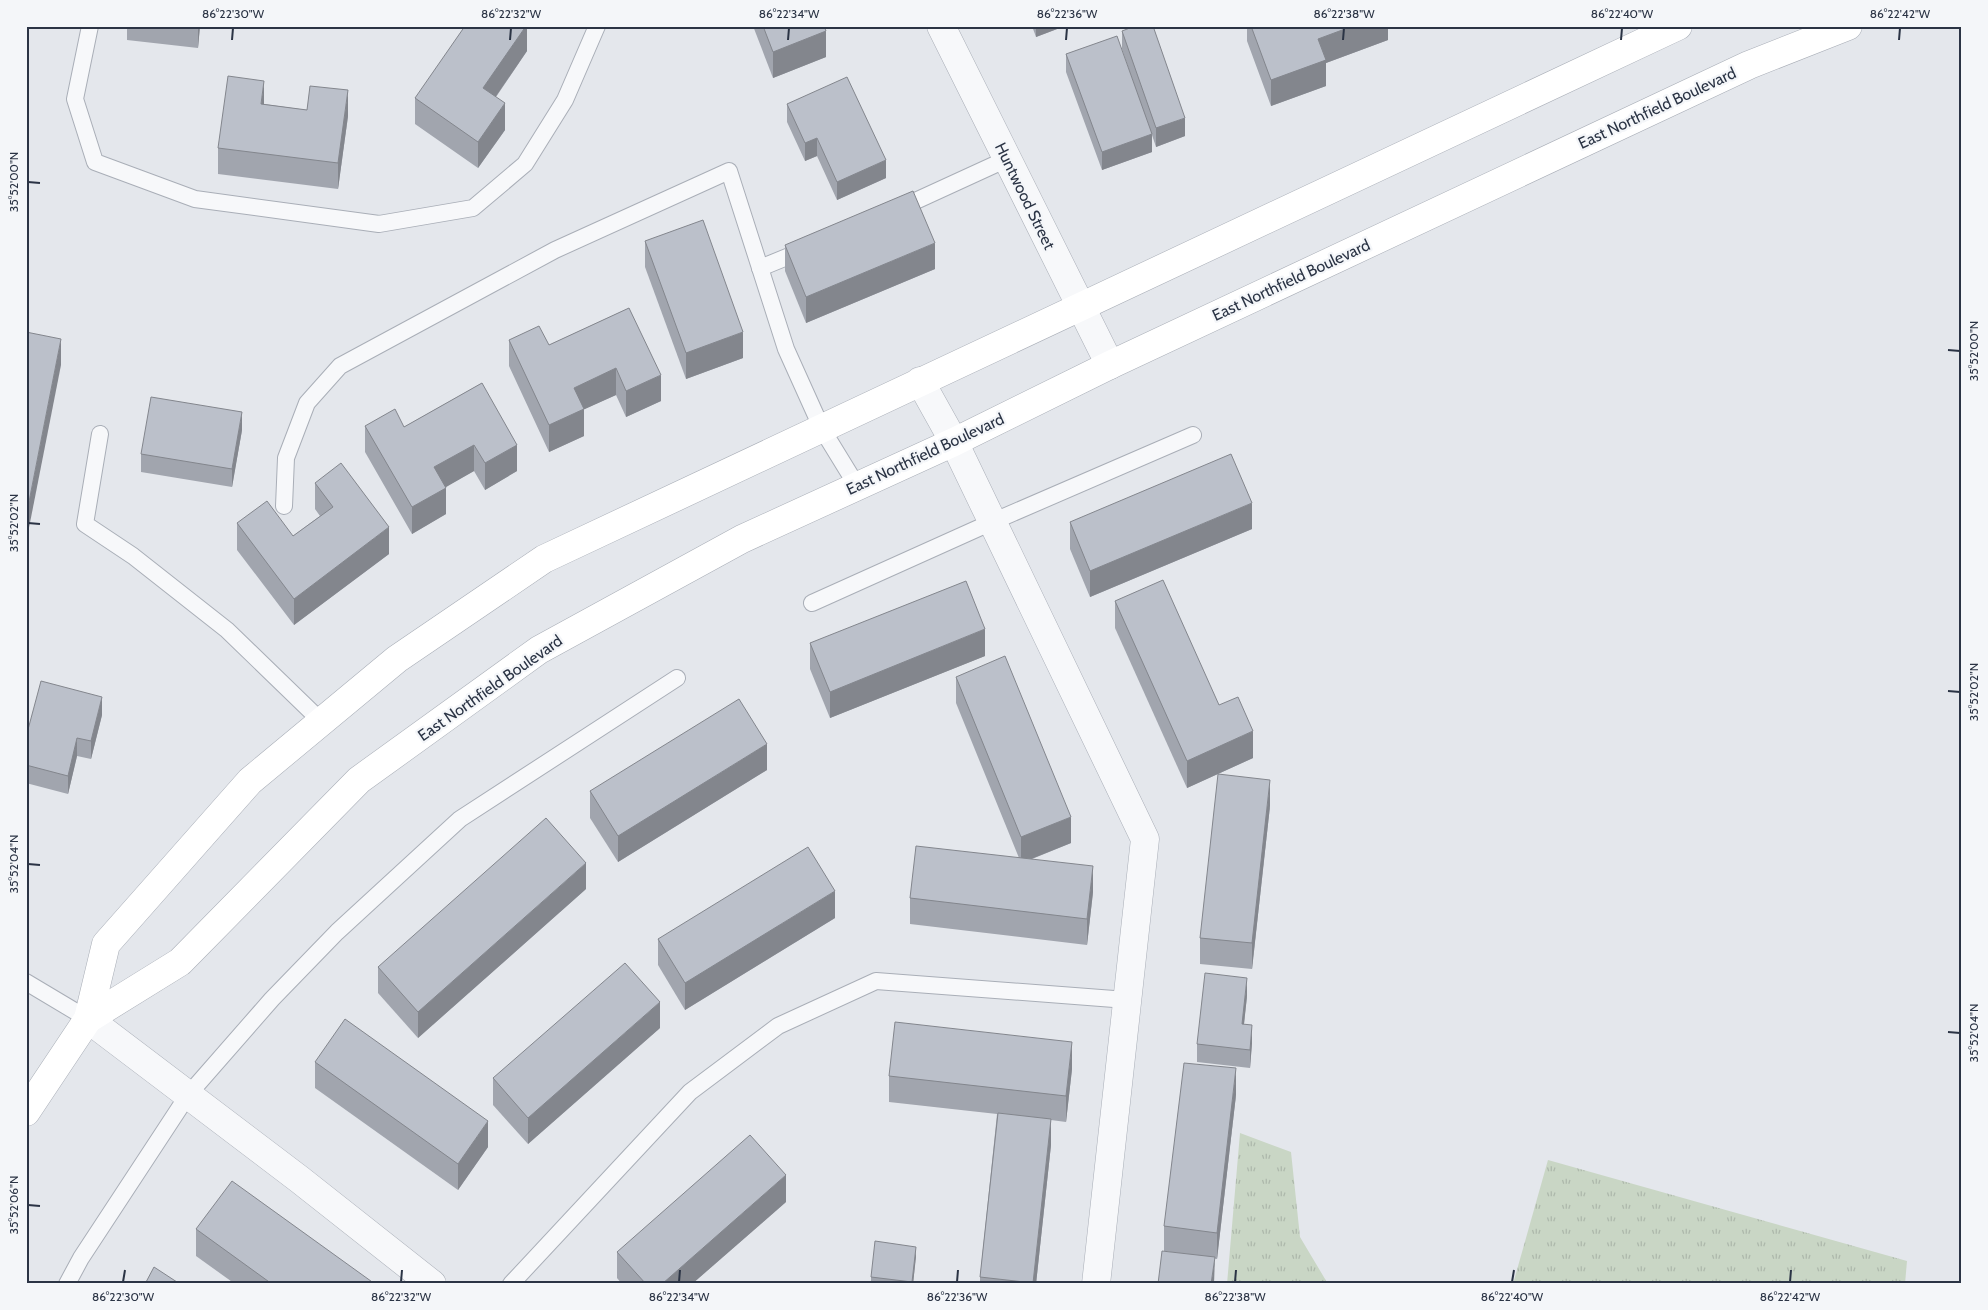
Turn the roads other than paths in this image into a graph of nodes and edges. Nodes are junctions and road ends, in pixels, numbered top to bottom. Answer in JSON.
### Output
{"nodes":[{"id":1,"x":90,"y":26,"type":"edge"},
{"id":2,"x":597,"y":26,"type":"edge"},
{"id":3,"x":941,"y":26,"type":"edge"},
{"id":4,"x":1678,"y":26,"type":"edge"},
{"id":5,"x":1848,"y":26,"type":"edge"},
{"id":6,"x":1007,"y":159,"type":"junction"},
{"id":7,"x":880,"y":216,"type":"edge"},
{"id":8,"x":816,"y":245,"type":"edge"},
{"id":9,"x":760,"y":268,"type":"junction"},
{"id":10,"x":1080,"y":306,"type":"junction"},
{"id":11,"x":1110,"y":366,"type":"junction"},
{"id":12,"x":920,"y":382,"type":"junction"},
{"id":13,"x":822,"y":429,"type":"junction"},
{"id":14,"x":100,"y":434,"type":"dead end"},
{"id":15,"x":1193,"y":435,"type":"dead end"},
{"id":16,"x":954,"y":442,"type":"junction"},
{"id":17,"x":857,"y":486,"type":"junction"},
{"id":18,"x":284,"y":506,"type":"dead end"},
{"id":19,"x":992,"y":522,"type":"junction"},
{"id":20,"x":812,"y":603,"type":"dead end"},
{"id":21,"x":677,"y":678,"type":"dead end"},
{"id":22,"x":322,"y":722,"type":"junction"},
{"id":23,"x":26,"y":982,"type":"edge"},
{"id":24,"x":1127,"y":1000,"type":"junction"},
{"id":25,"x":88,"y":1020,"type":"junction"},
{"id":26,"x":188,"y":1095,"type":"junction"},
{"id":27,"x":26,"y":1112,"type":"edge"},
{"id":28,"x":67,"y":1284,"type":"edge"},
{"id":29,"x":432,"y":1284,"type":"edge"},
{"id":30,"x":511,"y":1284,"type":"edge"},
{"id":31,"x":1096,"y":1284,"type":"edge"}],
"edges":[{"from":1,"to":2,"type":"lane"},
{"from":3,"to":6,"type":"street","name":"Huntwood Street"},
{"from":4,"to":10,"type":"main road","name":"East Northfield Boulevard"},
{"from":5,"to":11,"type":"main road","name":"East Northfield Boulevard"},
{"from":6,"to":7,"type":"lane"},
{"from":6,"to":10,"type":"street","name":"Huntwood Street"},
{"from":8,"to":9,"type":"lane"},
{"from":9,"to":13,"type":"lane"},
{"from":9,"to":18,"type":"lane"},
{"from":10,"to":11,"type":"street","name":"Huntwood Street"},
{"from":10,"to":12,"type":"main road","name":"East Northfield Boulevard"},
{"from":11,"to":16,"type":"main road","name":"East Northfield Boulevard"},
{"from":12,"to":13,"type":"main road","name":"East Northfield Boulevard"},
{"from":12,"to":16,"type":"street"},
{"from":13,"to":17,"type":"lane"},
{"from":13,"to":22,"type":"main road","name":"East Northfield Boulevard"},
{"from":14,"to":22,"type":"lane"},
{"from":15,"to":19,"type":"lane"},
{"from":16,"to":17,"type":"main road","name":"East Northfield Boulevard"},
{"from":16,"to":19,"type":"street"},
{"from":17,"to":25,"type":"main road","name":"East Northfield Boulevard"},
{"from":19,"to":20,"type":"lane"},
{"from":19,"to":24,"type":"street"},
{"from":21,"to":26,"type":"lane"},
{"from":22,"to":25,"type":"main road","name":"East Northfield Boulevard"},
{"from":23,"to":25,"type":"lane"},
{"from":24,"to":30,"type":"lane"},
{"from":24,"to":31,"type":"street"},
{"from":25,"to":26,"type":"street"},
{"from":25,"to":27,"type":"main road","name":"East Northfield Boulevard"},
{"from":26,"to":28,"type":"lane"},
{"from":26,"to":29,"type":"street"}]}
